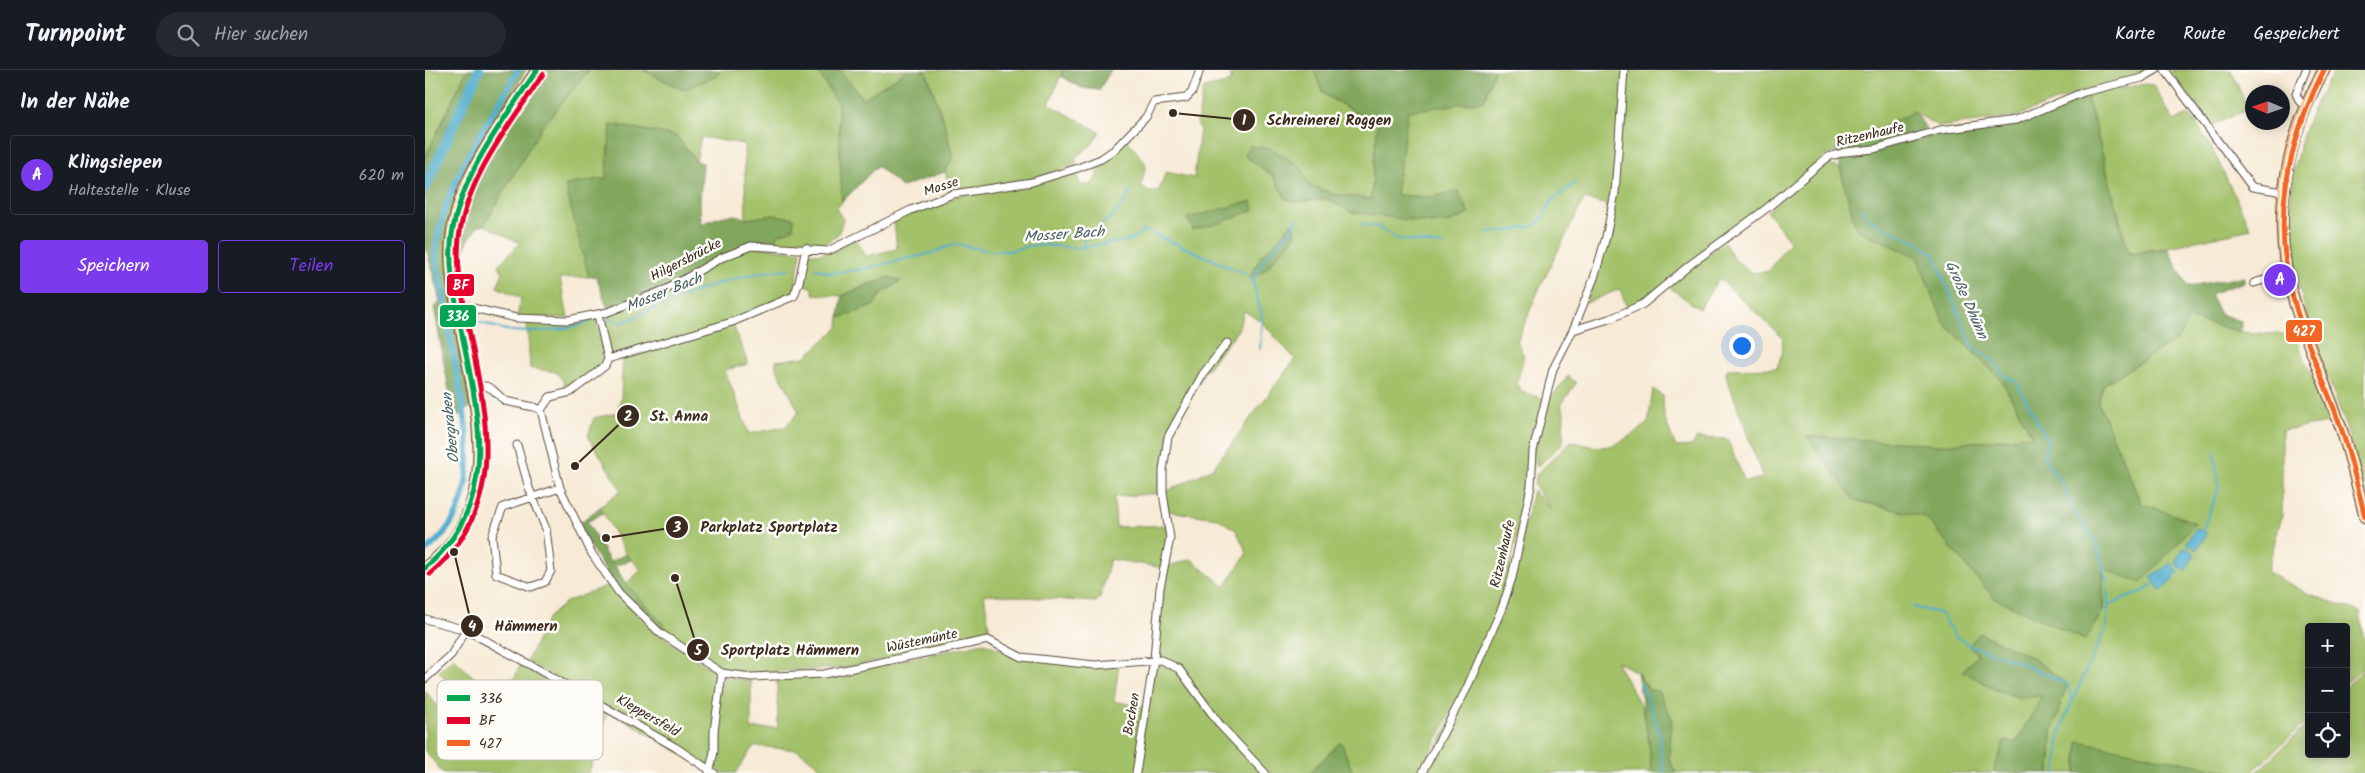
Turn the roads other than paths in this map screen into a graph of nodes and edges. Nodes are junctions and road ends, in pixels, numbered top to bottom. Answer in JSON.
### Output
{"nodes":[{"id":1,"x":537,"y":70,"type":"edge"},
{"id":2,"x":1200,"y":70,"type":"edge"},
{"id":3,"x":1624,"y":70,"type":"edge"},
{"id":4,"x":2156,"y":70,"type":"edge"},
{"id":5,"x":2165,"y":70,"type":"edge"},
{"id":6,"x":2306,"y":70,"type":"edge"},
{"id":7,"x":2325,"y":70,"type":"edge"},
{"id":8,"x":2306,"y":106,"type":"junction"},
{"id":9,"x":2284,"y":192,"type":"junction"},
{"id":10,"x":790,"y":247,"type":"joint"},
{"id":11,"x":806,"y":248,"type":"junction"},
{"id":12,"x":2287,"y":273,"type":"junction"},
{"id":13,"x":2254,"y":283,"type":"dead end"},
{"id":14,"x":456,"y":304,"type":"junction"},
{"id":15,"x":598,"y":314,"type":"junction"},
{"id":16,"x":1573,"y":330,"type":"junction"},
{"id":17,"x":1227,"y":343,"type":"dead end"},
{"id":18,"x":607,"y":359,"type":"junction"},
{"id":19,"x":471,"y":386,"type":"junction"},
{"id":20,"x":541,"y":410,"type":"junction"},
{"id":21,"x":517,"y":445,"type":"dead end"},
{"id":22,"x":560,"y":488,"type":"junction"},
{"id":23,"x":533,"y":498,"type":"junction"},
{"id":24,"x":2365,"y":517,"type":"edge"},
{"id":25,"x":425,"y":568,"type":"edge"},
{"id":26,"x":426,"y":621,"type":"edge"},
{"id":27,"x":466,"y":630,"type":"junction"},
{"id":28,"x":1154,"y":659,"type":"junction"},
{"id":29,"x":723,"y":673,"type":"junction"},
{"id":30,"x":425,"y":679,"type":"edge"},
{"id":31,"x":558,"y":680,"type":"edge"},
{"id":32,"x":603,"y":705,"type":"edge"},
{"id":33,"x":711,"y":772,"type":"edge"},
{"id":34,"x":1136,"y":773,"type":"edge"},
{"id":35,"x":1265,"y":773,"type":"edge"},
{"id":36,"x":1422,"y":773,"type":"edge"}],
"edges":[{"from":1,"to":14,"type":"main road"},
{"from":2,"to":11,"type":"street","name":"Mosse"},
{"from":3,"to":16,"type":"street","name":"Ritzenhaufe"},
{"from":4,"to":16,"type":"street","name":"Ritzenhaufe"},
{"from":5,"to":9,"type":"street"},
{"from":6,"to":8,"type":"street"},
{"from":7,"to":8,"type":"main road"},
{"from":8,"to":9,"type":"main road"},
{"from":9,"to":12,"type":"main road"},
{"from":10,"to":11,"type":"street","name":"Mosse"},
{"from":10,"to":15,"type":"street","name":"Hilgersbrücke"},
{"from":11,"to":18,"type":"street"},
{"from":12,"to":13,"type":"street"},
{"from":12,"to":24,"type":"main road"},
{"from":14,"to":15,"type":"street","name":"Hilgersbrücke"},
{"from":14,"to":19,"type":"main road"},
{"from":15,"to":18,"type":"street"},
{"from":16,"to":36,"type":"street","name":"Ritzenhaufe"},
{"from":17,"to":28,"type":"street"},
{"from":18,"to":20,"type":"street"},
{"from":19,"to":20,"type":"street"},
{"from":19,"to":25,"type":"main road"},
{"from":20,"to":22,"type":"street"},
{"from":21,"to":23,"type":"street"},
{"from":22,"to":23,"type":"street"},
{"from":22,"to":29,"type":"street","name":"Wüstemünte"},
{"from":23,"to":23,"type":"street"},
{"from":26,"to":27,"type":"street","name":"Kleppersfeld"},
{"from":27,"to":30,"type":"street"},
{"from":27,"to":31,"type":"street","name":"Kleppersfeld"},
{"from":28,"to":29,"type":"street","name":"Wüstemünte"},
{"from":28,"to":34,"type":"street","name":"Bochen"},
{"from":28,"to":35,"type":"street","name":"Wüstemünte"},
{"from":29,"to":33,"type":"street","name":"Kleppersfeld"},
{"from":32,"to":33,"type":"street","name":"Kleppersfeld"}]}
